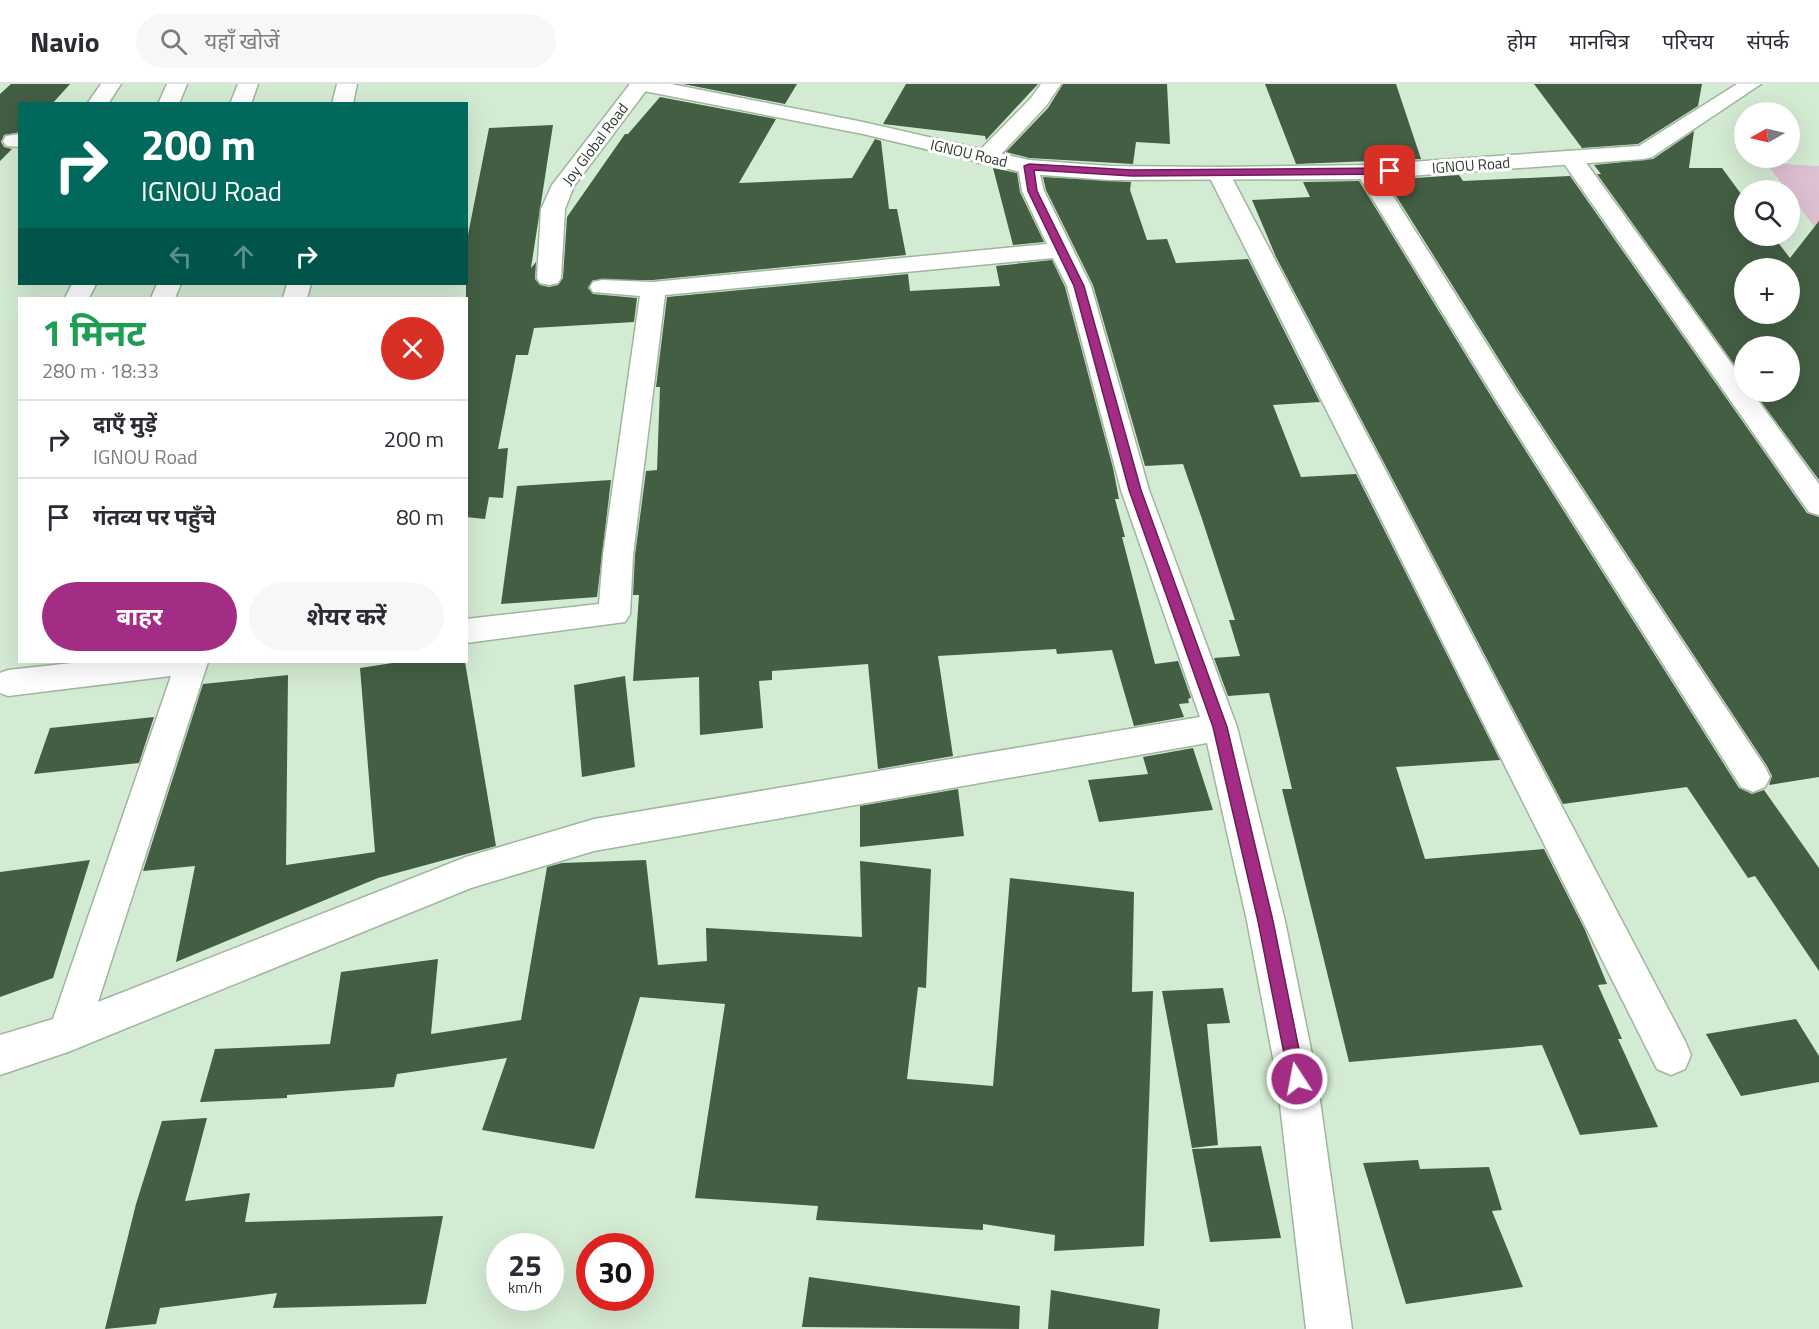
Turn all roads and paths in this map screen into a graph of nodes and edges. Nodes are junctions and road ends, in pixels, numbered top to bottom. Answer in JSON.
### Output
{"nodes":[{"id":1,"x":111,"y":84,"type":"edge"},
{"id":2,"x":177,"y":84,"type":"edge"},
{"id":3,"x":248,"y":84,"type":"edge"},
{"id":4,"x":347,"y":84,"type":"edge"},
{"id":5,"x":640,"y":84,"type":"edge"},
{"id":6,"x":1051,"y":84,"type":"edge"},
{"id":7,"x":1751,"y":84,"type":"edge"},
{"id":8,"x":98,"y":102,"type":"edge"},
{"id":9,"x":169,"y":102,"type":"edge"},
{"id":10,"x":241,"y":102,"type":"edge"},
{"id":11,"x":342,"y":102,"type":"edge"},
{"id":12,"x":985,"y":158,"type":"junction"},
{"id":13,"x":1571,"y":158,"type":"junction"},
{"id":14,"x":1029,"y":166,"type":"junction"},
{"id":15,"x":1367,"y":172,"type":"junction"},
{"id":16,"x":1219,"y":174,"type":"junction"},
{"id":17,"x":1062,"y":250,"type":"junction"},
{"id":18,"x":549,"y":278,"type":"dead end"},
{"id":19,"x":602,"y":287,"type":"dead end"},
{"id":20,"x":653,"y":289,"type":"junction"},
{"id":21,"x":1819,"y":505,"type":"edge"},
{"id":22,"x":468,"y":631,"type":"edge"},
{"id":23,"x":174,"y":663,"type":"edge"},
{"id":24,"x":192,"y":663,"type":"edge"},
{"id":25,"x":9,"y":680,"type":"edge"},
{"id":26,"x":1220,"y":727,"type":"junction"},
{"id":27,"x":1753,"y":777,"type":"dead end"},
{"id":28,"x":68,"y":1033,"type":"junction"},
{"id":29,"x":0,"y":1055,"type":"edge"},
{"id":30,"x":1671,"y":1055,"type":"dead end"},
{"id":31,"x":1329,"y":1329,"type":"edge"}],
"edges":[{"from":1,"to":8,"type":"street"},
{"from":2,"to":9,"type":"street"},
{"from":3,"to":10,"type":"street"},
{"from":4,"to":11,"type":"street"},
{"from":5,"to":12,"type":"street","name":"IGNOU Road"},
{"from":5,"to":18,"type":"street","name":"Joy Global Road"},
{"from":6,"to":12,"type":"street"},
{"from":7,"to":13,"type":"street","name":"IGNOU Road"},
{"from":12,"to":14,"type":"street","name":"IGNOU Road"},
{"from":13,"to":15,"type":"street","name":"IGNOU Road"},
{"from":13,"to":21,"type":"street"},
{"from":14,"to":16,"type":"street","name":"IGNOU Road"},
{"from":14,"to":17,"type":"street"},
{"from":15,"to":16,"type":"street","name":"IGNOU Road"},
{"from":15,"to":27,"type":"street"},
{"from":16,"to":30,"type":"street"},
{"from":17,"to":20,"type":"street"},
{"from":17,"to":26,"type":"street"},
{"from":19,"to":20,"type":"street"},
{"from":20,"to":22,"type":"street"},
{"from":23,"to":25,"type":"street"},
{"from":24,"to":28,"type":"street"},
{"from":26,"to":28,"type":"street"},
{"from":26,"to":31,"type":"street"},
{"from":28,"to":29,"type":"street"}]}
